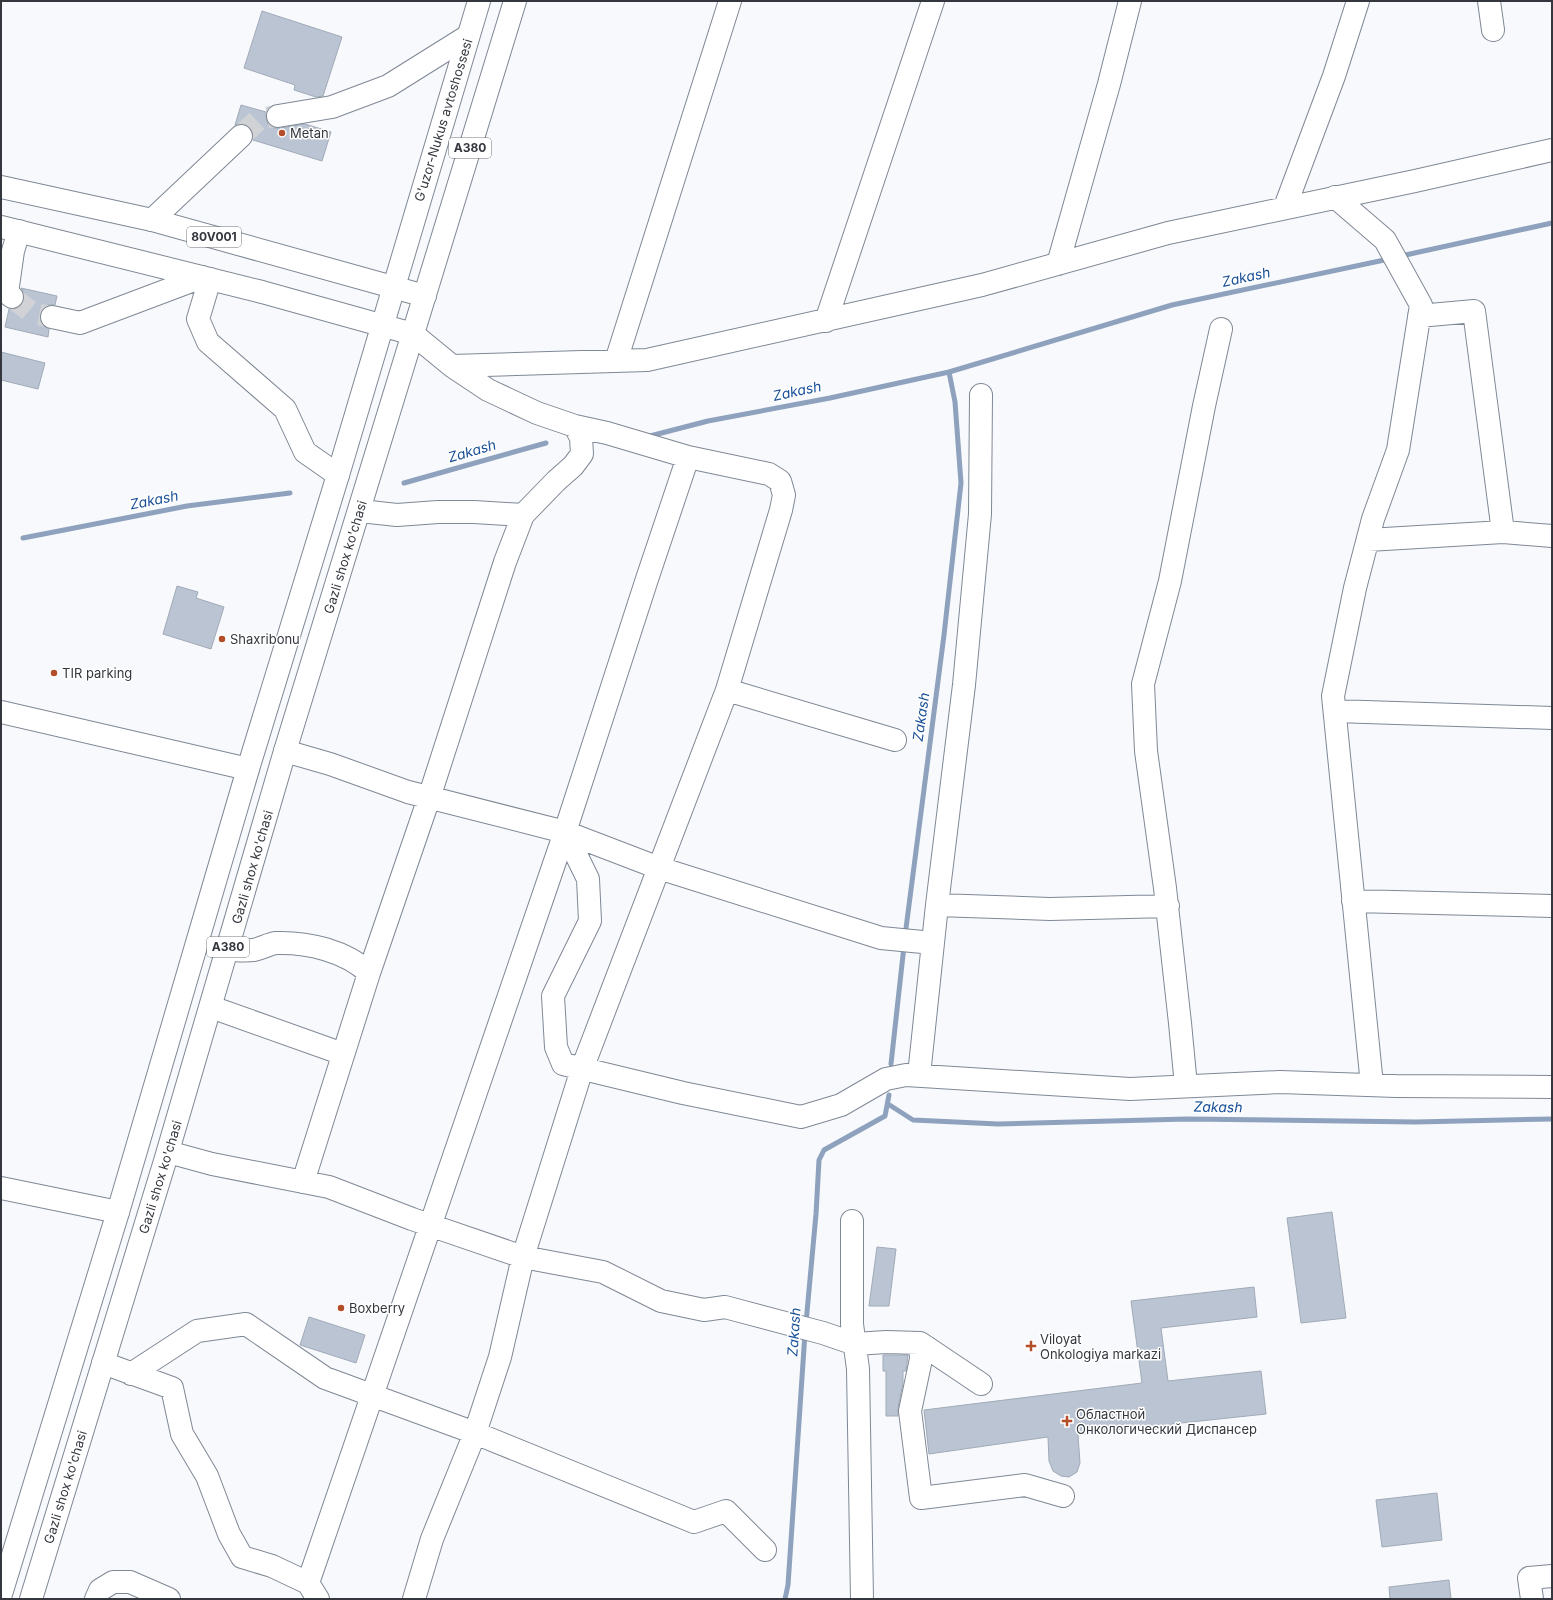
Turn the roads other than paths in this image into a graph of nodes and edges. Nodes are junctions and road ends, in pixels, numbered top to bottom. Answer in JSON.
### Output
{"nodes":[{"id":1,"x":479,"y":1,"type":"edge"},
{"id":2,"x":515,"y":1,"type":"edge"},
{"id":3,"x":730,"y":1,"type":"edge"},
{"id":4,"x":934,"y":1,"type":"edge"},
{"id":5,"x":1130,"y":1,"type":"edge"},
{"id":6,"x":1358,"y":1,"type":"edge"},
{"id":7,"x":1489,"y":1,"type":"edge"},
{"id":8,"x":1493,"y":30,"type":"dead end"},
{"id":9,"x":468,"y":36,"type":"junction"},
{"id":10,"x":278,"y":116,"type":"tunnel mouth"},
{"id":11,"x":241,"y":136,"type":"tunnel mouth"},
{"id":12,"x":1552,"y":150,"type":"edge"},
{"id":13,"x":1,"y":187,"type":"edge"},
{"id":14,"x":1335,"y":197,"type":"junction"},
{"id":15,"x":1285,"y":207,"type":"junction"},
{"id":16,"x":152,"y":220,"type":"junction"},
{"id":17,"x":10,"y":229,"type":"edge"},
{"id":18,"x":1058,"y":264,"type":"junction"},
{"id":19,"x":206,"y":278,"type":"junction"},
{"id":20,"x":394,"y":287,"type":"junction"},
{"id":21,"x":425,"y":296,"type":"junction"},
{"id":22,"x":12,"y":297,"type":"tunnel mouth"},
{"id":23,"x":1420,"y":310,"type":"junction"},
{"id":24,"x":52,"y":317,"type":"tunnel mouth"},
{"id":25,"x":826,"y":321,"type":"junction"},
{"id":26,"x":382,"y":325,"type":"junction"},
{"id":27,"x":1220,"y":329,"type":"dead end"},
{"id":28,"x":413,"y":334,"type":"junction"},
{"id":29,"x":616,"y":361,"type":"junction"},
{"id":30,"x":452,"y":366,"type":"junction"},
{"id":31,"x":981,"y":395,"type":"dead end"},
{"id":32,"x":575,"y":426,"type":"junction"},
{"id":33,"x":688,"y":457,"type":"junction"},
{"id":34,"x":338,"y":475,"type":"junction"},
{"id":35,"x":360,"y":511,"type":"junction"},
{"id":36,"x":523,"y":515,"type":"junction"},
{"id":37,"x":1503,"y":532,"type":"junction"},
{"id":38,"x":1552,"y":536,"type":"edge"},
{"id":39,"x":1368,"y":540,"type":"junction"},
{"id":40,"x":727,"y":690,"type":"junction"},
{"id":41,"x":1334,"y":711,"type":"junction"},
{"id":42,"x":1,"y":712,"type":"edge"},
{"id":43,"x":1552,"y":718,"type":"edge"},
{"id":44,"x":895,"y":740,"type":"dead end"},
{"id":45,"x":285,"y":751,"type":"junction"},
{"id":46,"x":248,"y":769,"type":"junction"},
{"id":47,"x":429,"y":798,"type":"junction"},
{"id":48,"x":565,"y":832,"type":"junction"},
{"id":49,"x":659,"y":868,"type":"junction"},
{"id":50,"x":1353,"y":901,"type":"junction"},
{"id":51,"x":937,"y":905,"type":"junction"},
{"id":52,"x":1168,"y":906,"type":"junction"},
{"id":53,"x":1552,"y":906,"type":"edge"},
{"id":54,"x":927,"y":943,"type":"junction"},
{"id":55,"x":228,"y":950,"type":"junction"},
{"id":56,"x":369,"y":973,"type":"junction"},
{"id":57,"x":211,"y":1007,"type":"junction"},
{"id":58,"x":343,"y":1054,"type":"junction"},
{"id":59,"x":582,"y":1069,"type":"junction"},
{"id":60,"x":919,"y":1075,"type":"junction"},
{"id":61,"x":1372,"y":1085,"type":"junction"},
{"id":62,"x":1186,"y":1086,"type":"junction"},
{"id":63,"x":1552,"y":1087,"type":"edge"},
{"id":64,"x":168,"y":1152,"type":"junction"},
{"id":65,"x":303,"y":1182,"type":"junction"},
{"id":66,"x":1,"y":1188,"type":"edge"},
{"id":67,"x":118,"y":1212,"type":"junction"},
{"id":68,"x":852,"y":1221,"type":"dead end"},
{"id":69,"x":431,"y":1226,"type":"junction"},
{"id":70,"x":523,"y":1257,"type":"junction"},
{"id":71,"x":920,"y":1343,"type":"junction"},
{"id":72,"x":855,"y":1344,"type":"junction"},
{"id":73,"x":103,"y":1363,"type":"junction"},
{"id":74,"x":131,"y":1374,"type":"junction"},
{"id":75,"x":981,"y":1384,"type":"dead end"},
{"id":76,"x":373,"y":1396,"type":"junction"},
{"id":77,"x":475,"y":1433,"type":"junction"},
{"id":78,"x":1063,"y":1496,"type":"dead end"},
{"id":79,"x":765,"y":1550,"type":"dead end"},
{"id":80,"x":1552,"y":1576,"type":"edge"},
{"id":81,"x":313,"y":1591,"type":"edge"},
{"id":82,"x":1,"y":1594,"type":"edge"},
{"id":83,"x":31,"y":1599,"type":"edge"},
{"id":84,"x":96,"y":1599,"type":"edge"},
{"id":85,"x":169,"y":1599,"type":"edge"},
{"id":86,"x":414,"y":1599,"type":"edge"},
{"id":87,"x":862,"y":1599,"type":"edge"},
{"id":88,"x":1532,"y":1599,"type":"edge"}],
"edges":[{"from":1,"to":9,"type":"main road","name":"G'uzor-Nukus avtoshossesi","number":"A380"},
{"from":2,"to":21,"type":"main road","number":"A380"},
{"from":3,"to":29,"type":"main road"},
{"from":4,"to":25,"type":"main road"},
{"from":5,"to":18,"type":"main road"},
{"from":6,"to":15,"type":"main road"},
{"from":7,"to":8,"type":"main road"},
{"from":9,"to":10,"type":"main road"},
{"from":9,"to":20,"type":"main road","name":"G'uzor-Nukus avtoshossesi","number":"A380"},
{"from":11,"to":16,"type":"main road"},
{"from":12,"to":14,"type":"main road"},
{"from":13,"to":16,"type":"main road","number":"80V001"},
{"from":14,"to":15,"type":"main road"},
{"from":14,"to":23,"type":"main road"},
{"from":15,"to":18,"type":"main road"},
{"from":16,"to":20,"type":"main road","number":"80V001"},
{"from":17,"to":19,"type":"main road"},
{"from":17,"to":22,"type":"main road"},
{"from":18,"to":25,"type":"main road"},
{"from":19,"to":24,"type":"main road"},
{"from":19,"to":26,"type":"main road"},
{"from":19,"to":34,"type":"main road"},
{"from":20,"to":21,"type":"main road","number":"80V001"},
{"from":20,"to":26,"type":"main road","number":"A380"},
{"from":21,"to":28,"type":"main road","name":"Gazli shox ko'chasi","number":"A380"},
{"from":23,"to":37,"type":"main road"},
{"from":23,"to":39,"type":"main road"},
{"from":25,"to":29,"type":"main road"},
{"from":26,"to":28,"type":"main road"},
{"from":26,"to":34,"type":"main road","number":"A380"},
{"from":27,"to":52,"type":"main road"},
{"from":28,"to":30,"type":"main road"},
{"from":28,"to":35,"type":"main road","name":"Gazli shox ko'chasi","number":"A380"},
{"from":29,"to":30,"type":"main road"},
{"from":30,"to":32,"type":"main road"},
{"from":31,"to":51,"type":"main road"},
{"from":32,"to":33,"type":"main road"},
{"from":32,"to":36,"type":"main road"},
{"from":33,"to":40,"type":"main road"},
{"from":33,"to":48,"type":"main road"},
{"from":34,"to":46,"type":"main road","number":"A380"},
{"from":35,"to":36,"type":"main road"},
{"from":35,"to":45,"type":"main road","name":"Gazli shox ko'chasi","number":"A380"},
{"from":36,"to":47,"type":"main road"},
{"from":37,"to":38,"type":"main road"},
{"from":37,"to":39,"type":"main road"},
{"from":39,"to":41,"type":"main road"},
{"from":40,"to":44,"type":"main road"},
{"from":40,"to":49,"type":"main road"},
{"from":41,"to":43,"type":"main road"},
{"from":41,"to":50,"type":"main road"},
{"from":42,"to":46,"type":"main road"},
{"from":45,"to":47,"type":"main road"},
{"from":45,"to":55,"type":"main road","name":"Gazli shox ko'chasi","number":"A380"},
{"from":46,"to":67,"type":"main road","number":"A380"},
{"from":47,"to":48,"type":"main road"},
{"from":47,"to":56,"type":"main road"},
{"from":48,"to":49,"type":"main road"},
{"from":48,"to":59,"type":"main road"},
{"from":48,"to":69,"type":"main road"},
{"from":49,"to":54,"type":"main road"},
{"from":49,"to":59,"type":"main road"},
{"from":50,"to":53,"type":"main road"},
{"from":50,"to":61,"type":"main road"},
{"from":51,"to":52,"type":"main road"},
{"from":51,"to":54,"type":"main road"},
{"from":52,"to":62,"type":"main road"},
{"from":54,"to":60,"type":"main road"},
{"from":55,"to":56,"type":"main road"},
{"from":55,"to":57,"type":"main road","name":"Gazli shox ko'chasi","number":"A380"},
{"from":56,"to":58,"type":"main road"},
{"from":57,"to":58,"type":"main road"},
{"from":57,"to":64,"type":"main road","name":"Gazli shox ko'chasi","number":"A380"},
{"from":58,"to":65,"type":"main road"},
{"from":59,"to":60,"type":"main road"},
{"from":59,"to":70,"type":"main road"},
{"from":60,"to":62,"type":"main road"},
{"from":61,"to":62,"type":"main road"},
{"from":61,"to":63,"type":"main road"},
{"from":64,"to":65,"type":"main road"},
{"from":64,"to":73,"type":"main road","name":"Gazli shox ko'chasi","number":"A380"},
{"from":65,"to":69,"type":"main road"},
{"from":66,"to":67,"type":"main road"},
{"from":67,"to":82,"type":"main road","number":"A380"},
{"from":68,"to":72,"type":"main road"},
{"from":69,"to":70,"type":"main road"},
{"from":69,"to":76,"type":"main road"},
{"from":70,"to":72,"type":"main road"},
{"from":70,"to":77,"type":"main road"},
{"from":71,"to":72,"type":"main road"},
{"from":71,"to":75,"type":"main road"},
{"from":71,"to":78,"type":"main road"},
{"from":72,"to":87,"type":"main road"},
{"from":73,"to":74,"type":"main road"},
{"from":73,"to":83,"type":"main road","name":"Gazli shox ko'chasi","number":"A380"},
{"from":74,"to":76,"type":"main road"},
{"from":74,"to":81,"type":"main road"},
{"from":76,"to":77,"type":"main road"},
{"from":76,"to":81,"type":"main road"},
{"from":77,"to":79,"type":"main road"},
{"from":77,"to":86,"type":"main road"},
{"from":80,"to":88,"type":"main road"},
{"from":84,"to":85,"type":"main road"}]}
